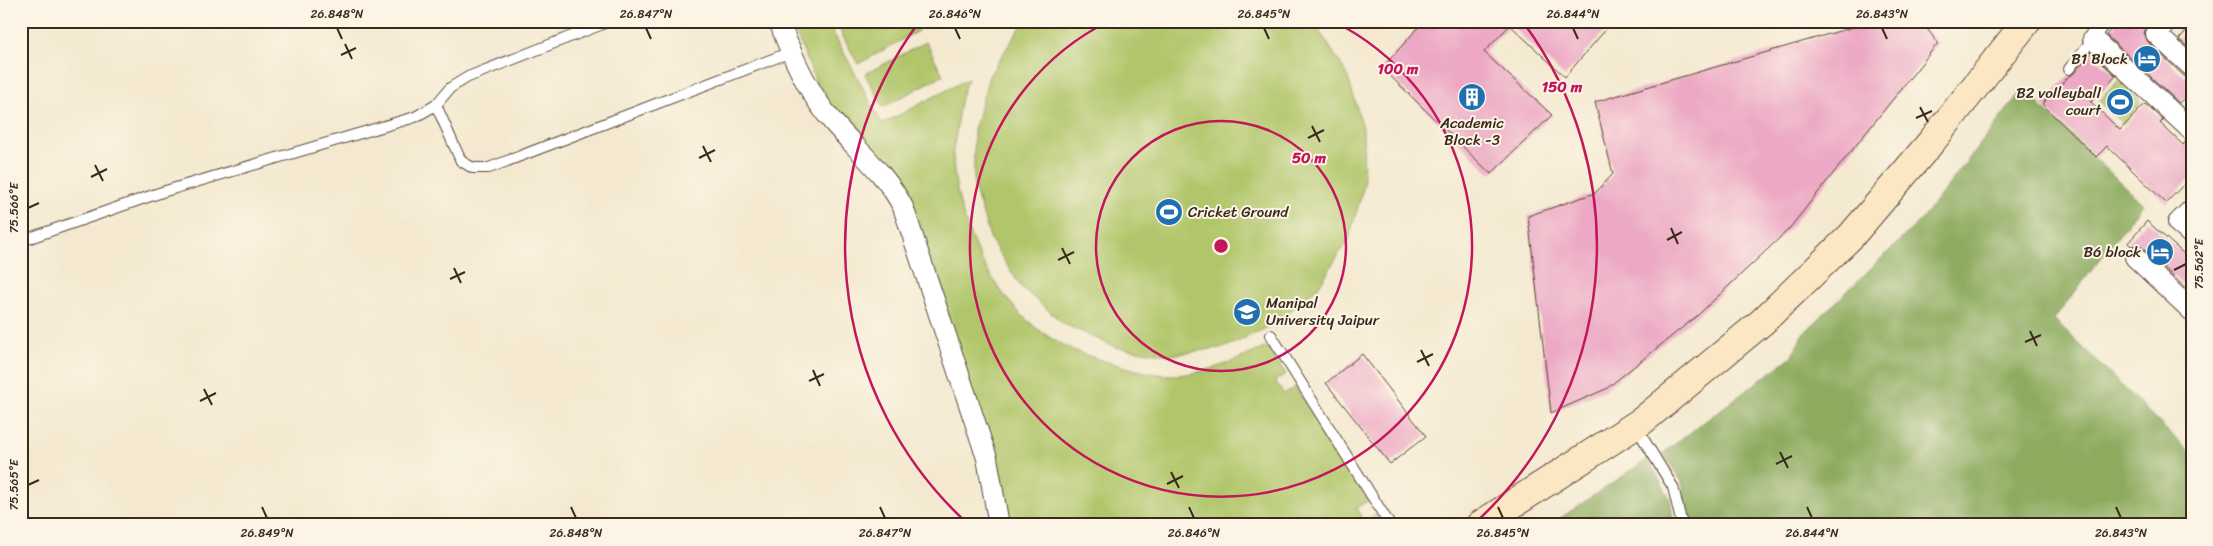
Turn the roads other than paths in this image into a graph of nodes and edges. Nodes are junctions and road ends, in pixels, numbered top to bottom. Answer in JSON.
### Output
{"nodes":[{"id":1,"x":610,"y":21,"type":"edge"},
{"id":2,"x":779,"y":21,"type":"edge"},
{"id":3,"x":2027,"y":21,"type":"edge"},
{"id":4,"x":2107,"y":21,"type":"edge"},
{"id":5,"x":2168,"y":21,"type":"edge"},
{"id":6,"x":2093,"y":39,"type":"junction"},
{"id":7,"x":791,"y":52,"type":"junction"},
{"id":8,"x":2192,"y":67,"type":"edge"},
{"id":9,"x":2070,"y":69,"type":"dead end"},
{"id":10,"x":436,"y":105,"type":"junction"},
{"id":11,"x":2192,"y":131,"type":"edge"},
{"id":12,"x":2192,"y":209,"type":"edge"},
{"id":13,"x":2192,"y":235,"type":"edge"},
{"id":14,"x":21,"y":241,"type":"edge"},
{"id":15,"x":2135,"y":257,"type":"dead end"},
{"id":16,"x":2192,"y":311,"type":"edge"},
{"id":17,"x":1271,"y":335,"type":"dead end"},
{"id":18,"x":1635,"y":425,"type":"junction"},
{"id":19,"x":999,"y":525,"type":"edge"},
{"id":20,"x":1390,"y":525,"type":"edge"},
{"id":21,"x":1480,"y":525,"type":"edge"},
{"id":22,"x":1682,"y":525,"type":"edge"}],
"edges":[{"from":1,"to":10,"type":"lane"},
{"from":2,"to":7,"type":"street"},
{"from":3,"to":18,"type":"street"},
{"from":4,"to":6,"type":"lane"},
{"from":5,"to":8,"type":"street"},
{"from":6,"to":9,"type":"lane"},
{"from":6,"to":11,"type":"street"},
{"from":7,"to":10,"type":"lane"},
{"from":7,"to":19,"type":"street"},
{"from":10,"to":14,"type":"lane"},
{"from":12,"to":13,"type":"street"},
{"from":15,"to":16,"type":"street"},
{"from":17,"to":20,"type":"lane"},
{"from":18,"to":21,"type":"street"},
{"from":18,"to":22,"type":"lane"}]}
